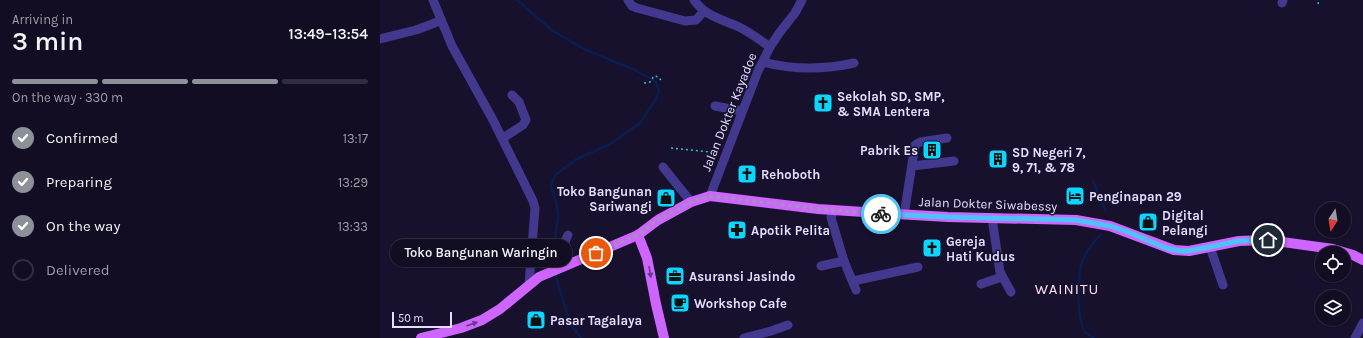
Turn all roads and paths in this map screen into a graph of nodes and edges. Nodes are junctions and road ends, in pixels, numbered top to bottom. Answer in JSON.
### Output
{"nodes":[{"id":1,"x":432,"y":0,"type":"edge"},
{"id":2,"x":628,"y":0,"type":"edge"},
{"id":3,"x":694,"y":0,"type":"edge"},
{"id":4,"x":802,"y":0,"type":"edge"},
{"id":5,"x":1319,"y":0,"type":"edge"},
{"id":6,"x":1318,"y":4,"type":"dead end"},
{"id":7,"x":704,"y":11,"type":"junction"},
{"id":8,"x":440,"y":21,"type":"junction"},
{"id":9,"x":380,"y":39,"type":"edge"},
{"id":10,"x":770,"y":47,"type":"junction"},
{"id":11,"x":763,"y":62,"type":"junction"},
{"id":12,"x":854,"y":63,"type":"dead end"},
{"id":13,"x":661,"y":80,"type":"dead end"},
{"id":14,"x":644,"y":83,"type":"dead end"},
{"id":15,"x":512,"y":95,"type":"dead end"},
{"id":16,"x":715,"y":106,"type":"dead end"},
{"id":17,"x":742,"y":111,"type":"junction"},
{"id":18,"x":503,"y":138,"type":"junction"},
{"id":19,"x":947,"y":138,"type":"dead end"},
{"id":20,"x":671,"y":148,"type":"dead end"},
{"id":21,"x":726,"y":154,"type":"junction"},
{"id":22,"x":954,"y":161,"type":"dead end"},
{"id":23,"x":912,"y":166,"type":"junction"},
{"id":24,"x":663,"y":167,"type":"dead end"},
{"id":25,"x":710,"y":196,"type":"junction"},
{"id":26,"x":691,"y":202,"type":"junction"},
{"id":27,"x":834,"y":210,"type":"junction"},
{"id":28,"x":904,"y":215,"type":"junction"},
{"id":29,"x":992,"y":218,"type":"junction"},
{"id":30,"x":568,"y":235,"type":"dead end"},
{"id":31,"x":638,"y":235,"type":"junction"},
{"id":32,"x":1210,"y":247,"type":"junction"},
{"id":33,"x":844,"y":260,"type":"junction"},
{"id":34,"x":1363,"y":260,"type":"edge"},
{"id":35,"x":567,"y":265,"type":"junction"},
{"id":36,"x":821,"y":266,"type":"dead end"},
{"id":37,"x":918,"y":267,"type":"dead end"},
{"id":38,"x":1002,"y":277,"type":"junction"},
{"id":39,"x":853,"y":281,"type":"junction"},
{"id":40,"x":981,"y":284,"type":"dead end"},
{"id":41,"x":529,"y":285,"type":"junction"},
{"id":42,"x":1223,"y":285,"type":"dead end"},
{"id":43,"x":856,"y":290,"type":"dead end"},
{"id":44,"x":1011,"y":292,"type":"dead end"},
{"id":45,"x":1363,"y":323,"type":"edge"},
{"id":46,"x":788,"y":325,"type":"dead end"},
{"id":47,"x":421,"y":338,"type":"edge"},
{"id":48,"x":664,"y":338,"type":"edge"},
{"id":49,"x":744,"y":338,"type":"edge"},
{"id":50,"x":1355,"y":338,"type":"edge"}],
"edges":[{"from":1,"to":8,"type":"street"},
{"from":2,"to":7,"type":"street"},
{"from":3,"to":7,"type":"street"},
{"from":4,"to":10,"type":"street","name":"Jalan Dokter Kayadoe"},
{"from":5,"to":6,"type":"path"},
{"from":7,"to":10,"type":"street"},
{"from":8,"to":9,"type":"street"},
{"from":8,"to":18,"type":"street"},
{"from":10,"to":11,"type":"street","name":"Jalan Dokter Kayadoe"},
{"from":11,"to":12,"type":"street"},
{"from":11,"to":17,"type":"street","name":"Jalan Dokter Kayadoe"},
{"from":13,"to":14,"type":"path"},
{"from":15,"to":18,"type":"street"},
{"from":16,"to":17,"type":"street"},
{"from":17,"to":21,"type":"street","name":"Jalan Dokter Kayadoe"},
{"from":18,"to":41,"type":"street"},
{"from":19,"to":23,"type":"street"},
{"from":20,"to":21,"type":"path"},
{"from":21,"to":25,"type":"street","name":"Jalan Dokter Kayadoe"},
{"from":22,"to":23,"type":"street"},
{"from":23,"to":28,"type":"street"},
{"from":24,"to":26,"type":"street"},
{"from":25,"to":26,"type":"main road","name":"Jalan Dokter Siwabessy"},
{"from":25,"to":27,"type":"main road","name":"Jalan Dokter Siwabessy"},
{"from":26,"to":31,"type":"main road","name":"Jalan Dokter Siwabessy"},
{"from":27,"to":28,"type":"main road","name":"Jalan Dokter Siwabessy"},
{"from":27,"to":33,"type":"street"},
{"from":28,"to":29,"type":"main road","name":"Jalan Dokter Siwabessy"},
{"from":29,"to":32,"type":"main road","name":"Jalan Dokter Siwabessy"},
{"from":29,"to":38,"type":"street"},
{"from":30,"to":35,"type":"street"},
{"from":31,"to":35,"type":"main road","name":"Jalan Dokter Siwabessy"},
{"from":31,"to":48,"type":"main road","one_way":true},
{"from":32,"to":34,"type":"main road","name":"Jalan Dokter Siwabessy"},
{"from":32,"to":42,"type":"street"},
{"from":33,"to":36,"type":"street"},
{"from":33,"to":39,"type":"street"},
{"from":35,"to":41,"type":"main road","name":"Jalan Dokter Siwabessy"},
{"from":37,"to":39,"type":"street"},
{"from":38,"to":40,"type":"street"},
{"from":38,"to":44,"type":"street"},
{"from":39,"to":43,"type":"street"},
{"from":47,"to":41,"type":"main road","name":"Jalan Dokter Siwabessy","one_way":true},
{"from":45,"to":50,"type":"street"},
{"from":46,"to":49,"type":"street"}]}
